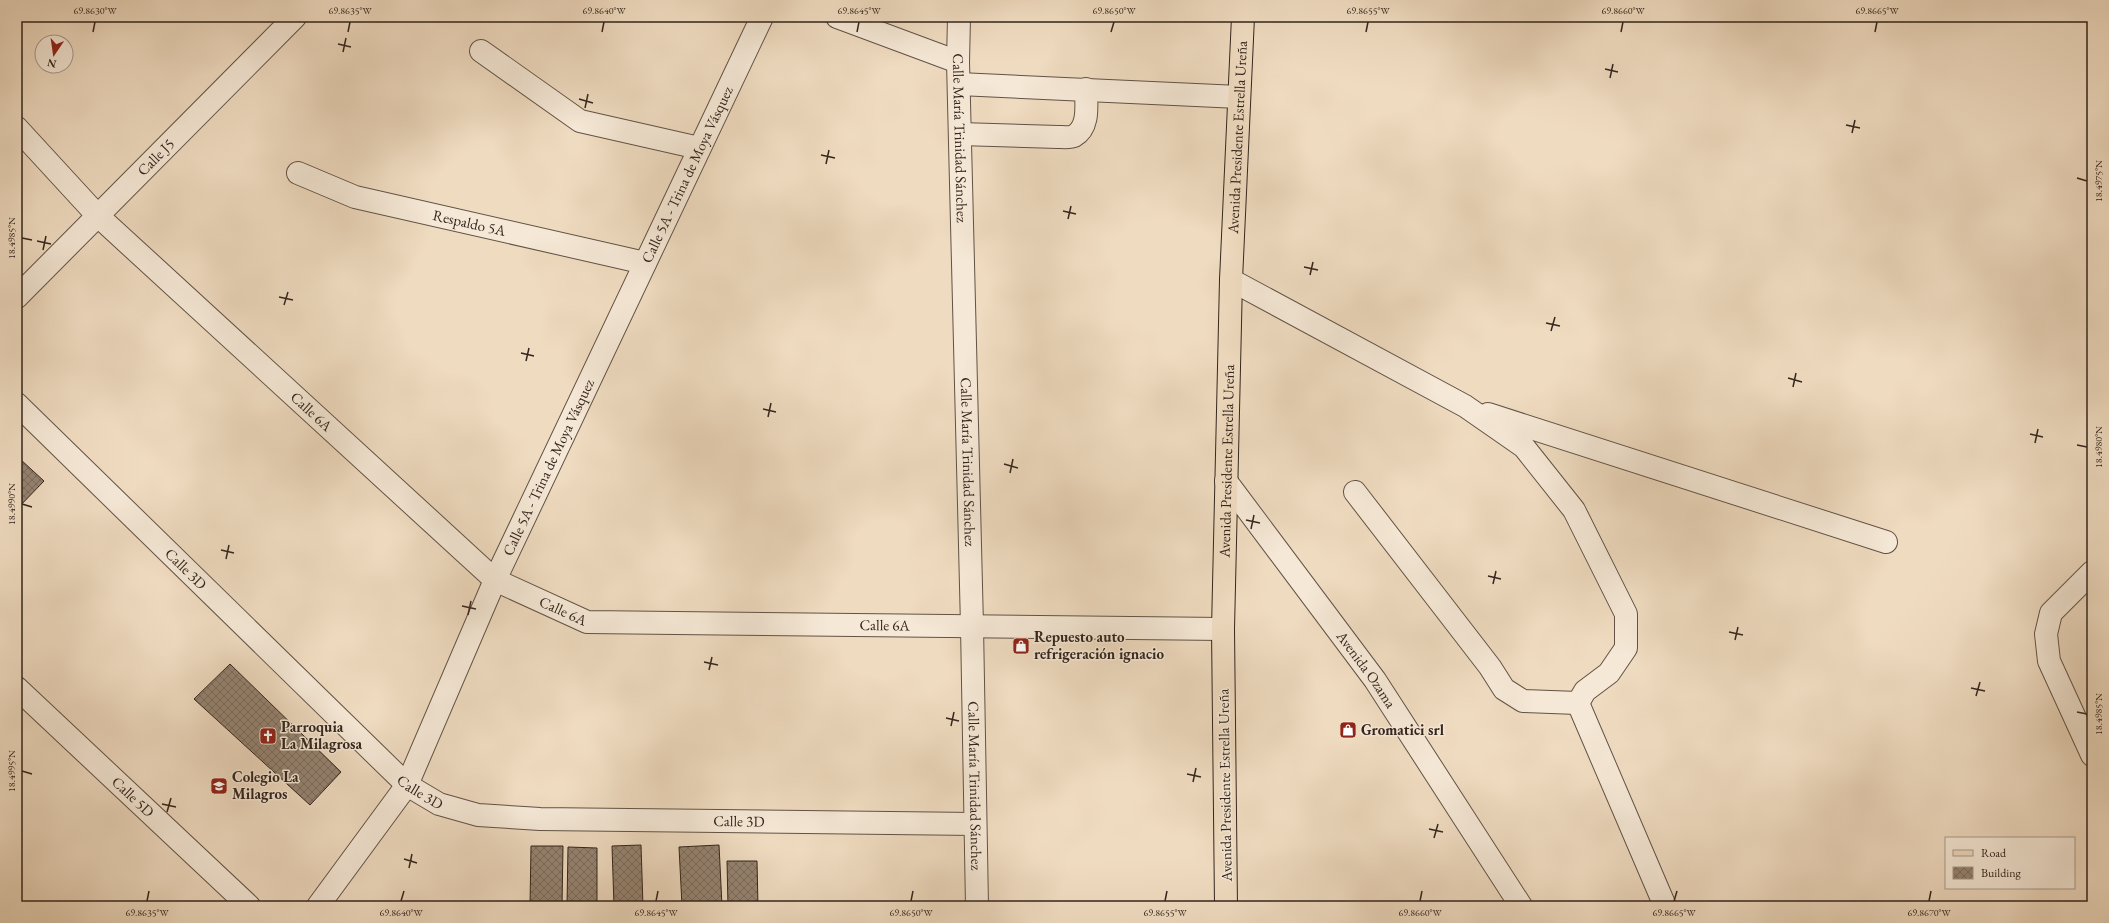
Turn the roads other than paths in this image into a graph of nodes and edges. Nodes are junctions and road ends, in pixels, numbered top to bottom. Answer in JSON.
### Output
{"nodes":[{"id":1,"x":295,"y":17,"type":"edge"},
{"id":2,"x":762,"y":17,"type":"edge"},
{"id":3,"x":837,"y":17,"type":"edge"},
{"id":4,"x":959,"y":17,"type":"edge"},
{"id":5,"x":1243,"y":17,"type":"edge"},
{"id":6,"x":481,"y":51,"type":"dead end"},
{"id":7,"x":958,"y":62,"type":"junction"},
{"id":8,"x":959,"y":84,"type":"junction"},
{"id":9,"x":1086,"y":89,"type":"junction"},
{"id":10,"x":1239,"y":97,"type":"junction"},
{"id":11,"x":17,"y":128,"type":"edge"},
{"id":12,"x":960,"y":134,"type":"junction"},
{"id":13,"x":699,"y":148,"type":"junction"},
{"id":14,"x":298,"y":173,"type":"dead end"},
{"id":15,"x":97,"y":215,"type":"junction"},
{"id":16,"x":645,"y":263,"type":"junction"},
{"id":17,"x":1231,"y":280,"type":"junction"},
{"id":18,"x":17,"y":297,"type":"edge"},
{"id":19,"x":17,"y":404,"type":"edge"},
{"id":20,"x":1465,"y":406,"type":"junction"},
{"id":21,"x":1226,"y":481,"type":"junction"},
{"id":22,"x":1355,"y":492,"type":"dead end"},
{"id":23,"x":1886,"y":542,"type":"dead end"},
{"id":24,"x":2092,"y":572,"type":"edge"},
{"id":25,"x":495,"y":580,"type":"junction"},
{"id":26,"x":972,"y":626,"type":"junction"},
{"id":27,"x":1223,"y":629,"type":"junction"},
{"id":28,"x":17,"y":688,"type":"edge"},
{"id":29,"x":1578,"y":703,"type":"junction"},
{"id":30,"x":2092,"y":755,"type":"edge"},
{"id":31,"x":407,"y":785,"type":"junction"},
{"id":32,"x":975,"y":824,"type":"junction"},
{"id":33,"x":249,"y":906,"type":"edge"},
{"id":34,"x":318,"y":906,"type":"edge"},
{"id":35,"x":977,"y":906,"type":"edge"},
{"id":36,"x":1226,"y":906,"type":"edge"},
{"id":37,"x":1521,"y":906,"type":"edge"},
{"id":38,"x":1665,"y":906,"type":"edge"}],
"edges":[{"from":1,"to":15,"type":"street","name":"Calle J5"},
{"from":2,"to":13,"type":"street","name":"Calle 5A - Trina de Moya Vásquez"},
{"from":3,"to":7,"type":"street"},
{"from":4,"to":7,"type":"street","name":"Calle María Trinidad Sánchez"},
{"from":5,"to":10,"type":"main road","name":"Avenida Presidente Estrella Ureña"},
{"from":6,"to":13,"type":"street"},
{"from":7,"to":8,"type":"street","name":"Calle María Trinidad Sánchez"},
{"from":8,"to":9,"type":"street"},
{"from":8,"to":12,"type":"street","name":"Calle María Trinidad Sánchez"},
{"from":9,"to":10,"type":"street"},
{"from":9,"to":12,"type":"street"},
{"from":10,"to":17,"type":"main road","name":"Avenida Presidente Estrella Ureña"},
{"from":11,"to":15,"type":"street","name":"Calle 6A"},
{"from":12,"to":26,"type":"street","name":"Calle María Trinidad Sánchez"},
{"from":13,"to":16,"type":"street","name":"Calle 5A - Trina de Moya Vásquez"},
{"from":14,"to":16,"type":"street","name":"Respaldo 5A"},
{"from":15,"to":18,"type":"street","name":"Calle J5"},
{"from":15,"to":25,"type":"street","name":"Calle 6A"},
{"from":16,"to":25,"type":"street","name":"Calle 5A - Trina de Moya Vásquez"},
{"from":17,"to":20,"type":"street"},
{"from":17,"to":21,"type":"main road","name":"Avenida Presidente Estrella Ureña"},
{"from":19,"to":31,"type":"street","name":"Calle 3D"},
{"from":20,"to":23,"type":"street"},
{"from":20,"to":29,"type":"street"},
{"from":21,"to":27,"type":"main road","name":"Avenida Presidente Estrella Ureña"},
{"from":21,"to":37,"type":"street","name":"Avenida Ozama"},
{"from":22,"to":29,"type":"street"},
{"from":24,"to":30,"type":"street"},
{"from":25,"to":26,"type":"street","name":"Calle 6A"},
{"from":25,"to":31,"type":"street","name":"Calle 5A - Trina de Moya Vásquez"},
{"from":26,"to":27,"type":"street","name":"Calle 6A"},
{"from":26,"to":32,"type":"street","name":"Calle María Trinidad Sánchez"},
{"from":27,"to":36,"type":"main road","name":"Avenida Presidente Estrella Ureña"},
{"from":28,"to":33,"type":"street","name":"Calle 5D"},
{"from":29,"to":38,"type":"street"},
{"from":31,"to":32,"type":"street","name":"Calle 3D"},
{"from":31,"to":34,"type":"street","name":"Calle 5A - Trina de Moya Vásquez"},
{"from":32,"to":35,"type":"street","name":"Calle María Trinidad Sánchez"}]}
